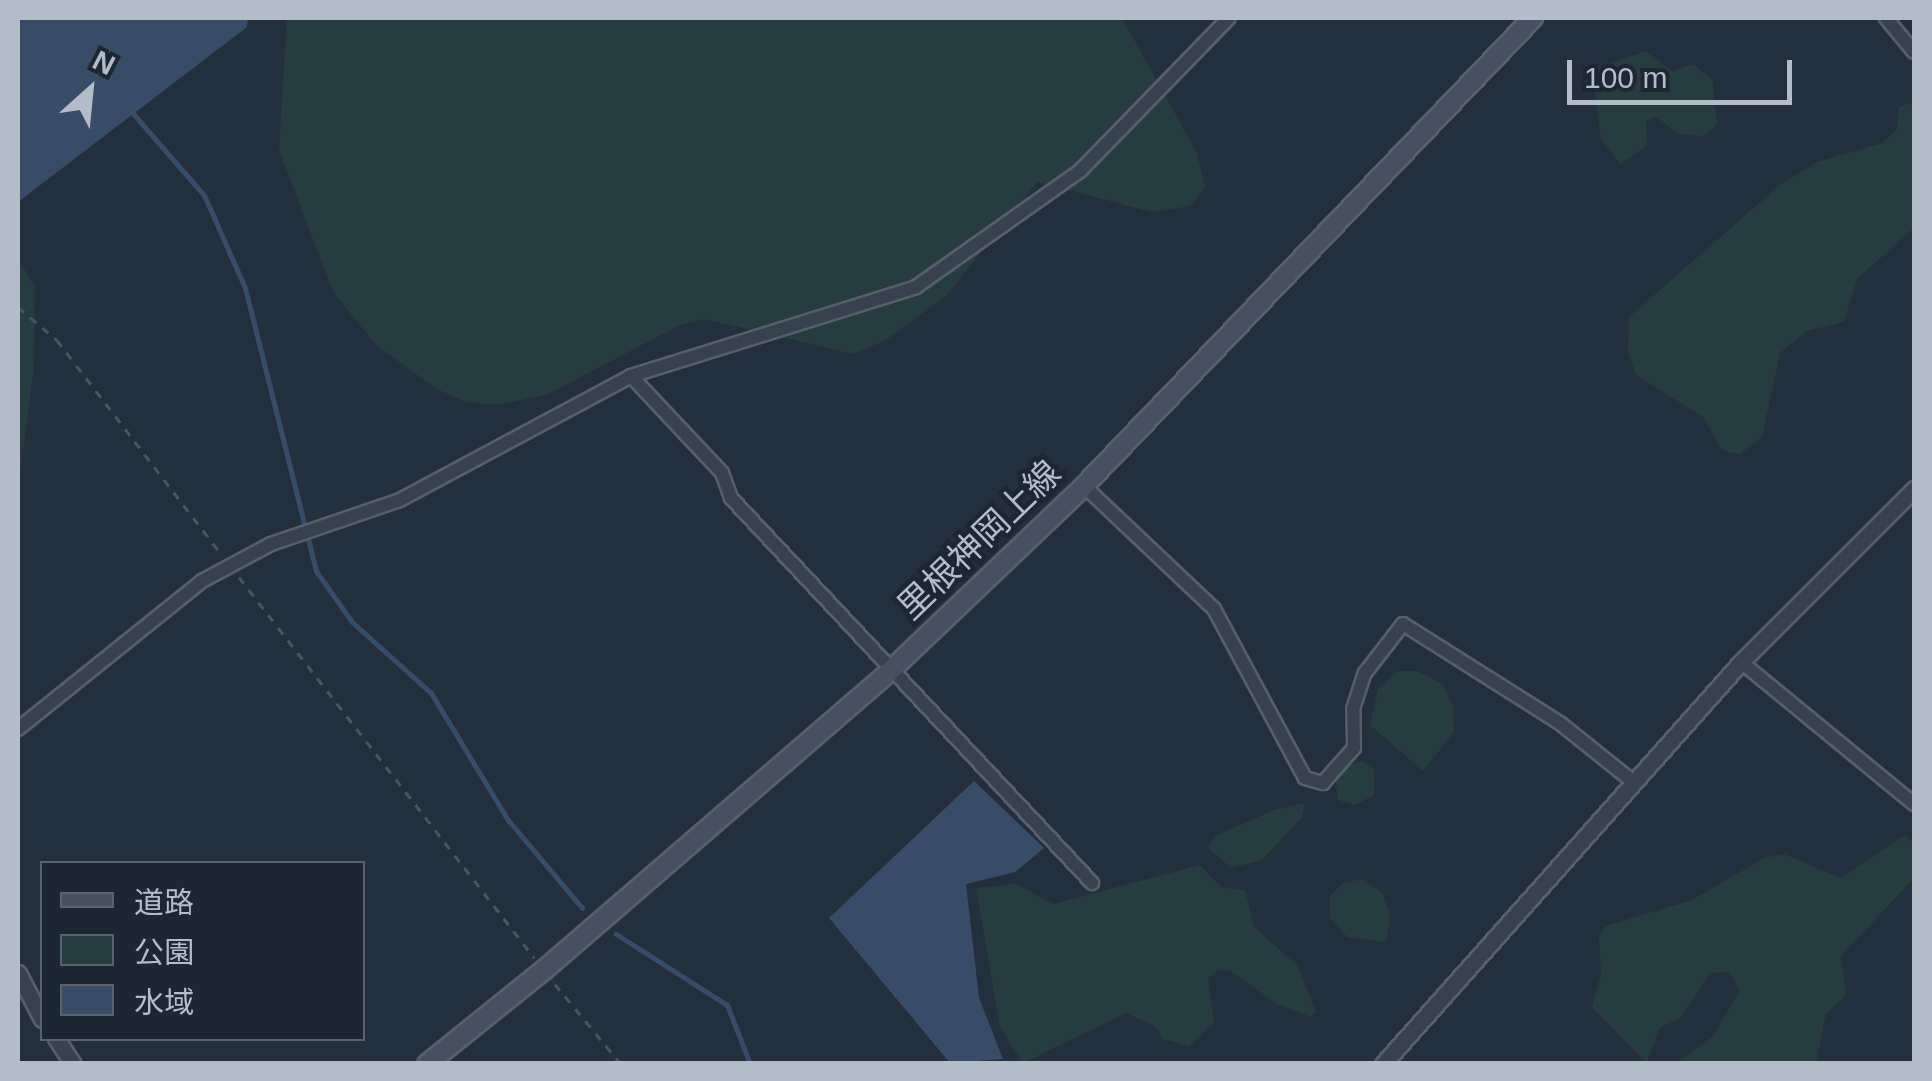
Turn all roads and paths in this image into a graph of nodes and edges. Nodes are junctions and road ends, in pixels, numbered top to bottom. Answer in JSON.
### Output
{"nodes":[{"id":1,"x":1229,"y":18,"type":"edge"},
{"id":2,"x":1533,"y":18,"type":"edge"},
{"id":3,"x":1886,"y":18,"type":"edge"},
{"id":4,"x":1914,"y":52,"type":"edge"},
{"id":5,"x":18,"y":307,"type":"edge"},
{"id":6,"x":630,"y":376,"type":"junction"},
{"id":7,"x":1084,"y":486,"type":"junction"},
{"id":8,"x":1914,"y":489,"type":"edge"},
{"id":9,"x":231,"y":566,"type":"junction"},
{"id":10,"x":1741,"y":662,"type":"junction"},
{"id":11,"x":890,"y":671,"type":"junction"},
{"id":12,"x":18,"y":729,"type":"edge"},
{"id":13,"x":1632,"y":780,"type":"junction"},
{"id":14,"x":1914,"y":804,"type":"edge"},
{"id":15,"x":1092,"y":884,"type":"dead end"},
{"id":16,"x":544,"y":970,"type":"junction"},
{"id":17,"x":18,"y":974,"type":"edge"},
{"id":18,"x":40,"y":1015,"type":"edge"},
{"id":19,"x":58,"y":1041,"type":"edge"},
{"id":20,"x":73,"y":1064,"type":"edge"},
{"id":21,"x":427,"y":1064,"type":"edge"},
{"id":22,"x":622,"y":1064,"type":"edge"},
{"id":23,"x":1383,"y":1064,"type":"edge"}],
"edges":[{"from":1,"to":6,"type":"street"},
{"from":2,"to":7,"type":"main road","name":"里根神岡上線"},
{"from":3,"to":4,"type":"street"},
{"from":5,"to":9,"type":"path"},
{"from":6,"to":9,"type":"street"},
{"from":6,"to":11,"type":"street"},
{"from":7,"to":11,"type":"main road","name":"里根神岡上線"},
{"from":7,"to":13,"type":"street"},
{"from":8,"to":10,"type":"street"},
{"from":9,"to":12,"type":"street"},
{"from":9,"to":16,"type":"path"},
{"from":10,"to":13,"type":"street"},
{"from":10,"to":14,"type":"street"},
{"from":11,"to":15,"type":"street"},
{"from":11,"to":16,"type":"main road","name":"里根神岡上線"},
{"from":13,"to":23,"type":"street"},
{"from":16,"to":21,"type":"main road","name":"里根神岡上線"},
{"from":16,"to":22,"type":"path"},
{"from":17,"to":18,"type":"street"},
{"from":19,"to":20,"type":"street"}]}
